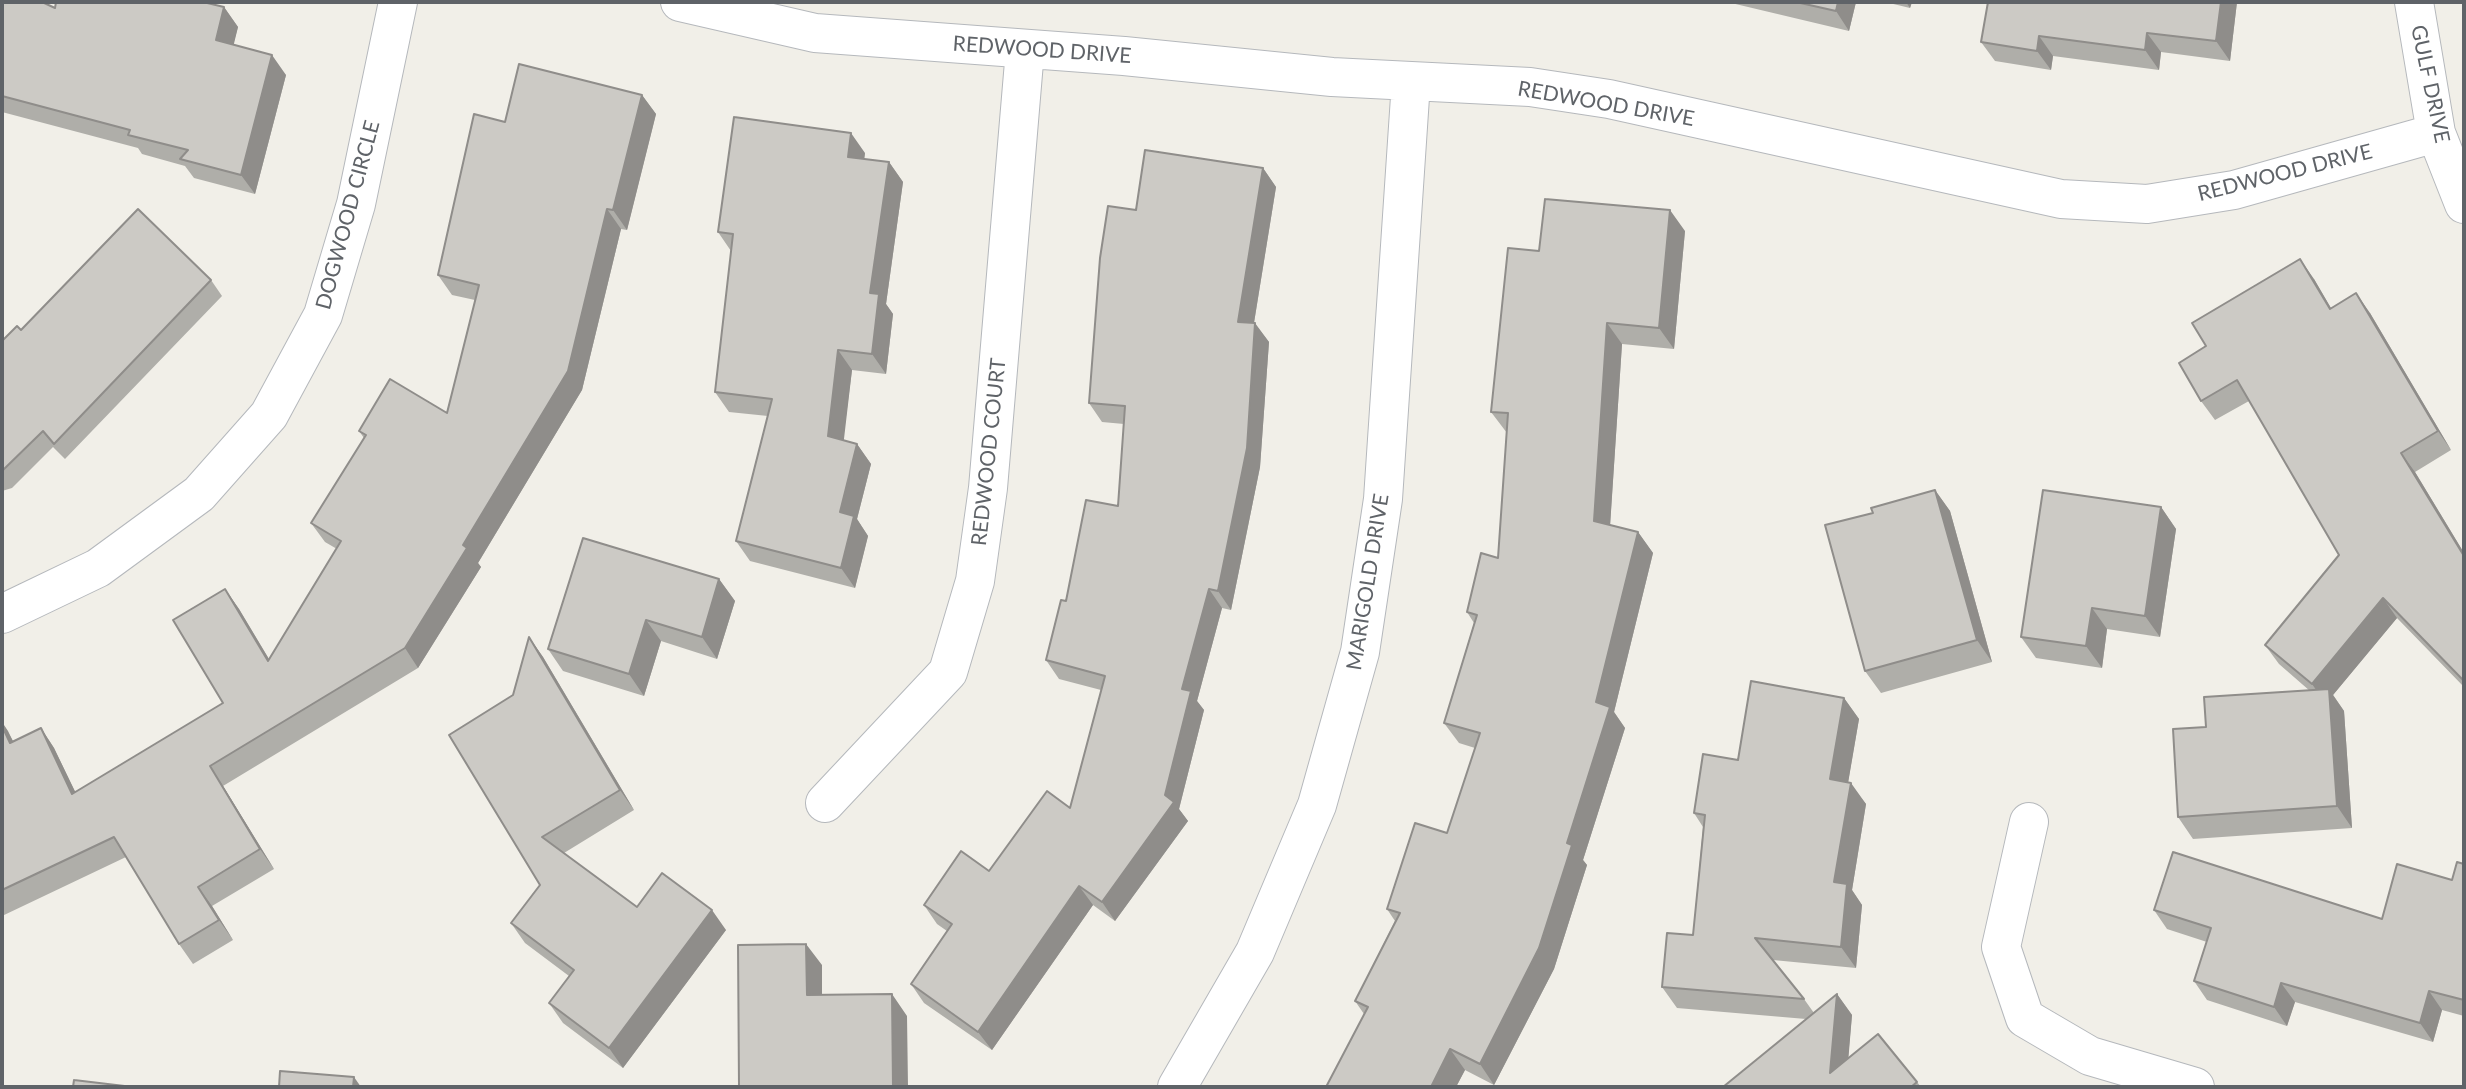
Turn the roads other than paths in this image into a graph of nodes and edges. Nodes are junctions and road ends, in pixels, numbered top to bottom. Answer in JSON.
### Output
{"nodes":[{"id":1,"x":398,"y":2,"type":"edge"},
{"id":2,"x":680,"y":2,"type":"edge"},
{"id":3,"x":2414,"y":2,"type":"edge"},
{"id":4,"x":1025,"y":50,"type":"junction"},
{"id":5,"x":1411,"y":82,"type":"junction"},
{"id":6,"x":2436,"y":133,"type":"junction"},
{"id":7,"x":2464,"y":204,"type":"edge"},
{"id":8,"x":2,"y":614,"type":"edge"},
{"id":9,"x":825,"y":803,"type":"dead end"},
{"id":10,"x":2029,"y":821,"type":"dead end"},
{"id":11,"x":1177,"y":1087,"type":"edge"},
{"id":12,"x":2195,"y":1087,"type":"edge"}],
"edges":[{"from":1,"to":8,"type":"street","name":"DOGWOOD CIRCLE"},
{"from":2,"to":4,"type":"street","name":"REDWOOD DRIVE"},
{"from":3,"to":6,"type":"street","name":"GULF DRIVE"},
{"from":4,"to":5,"type":"street","name":"REDWOOD DRIVE"},
{"from":4,"to":9,"type":"street","name":"REDWOOD COURT"},
{"from":5,"to":6,"type":"street","name":"REDWOOD DRIVE"},
{"from":5,"to":11,"type":"street","name":"MARIGOLD DRIVE"},
{"from":6,"to":7,"type":"street","name":"GULF DRIVE"},
{"from":10,"to":12,"type":"street"}]}
